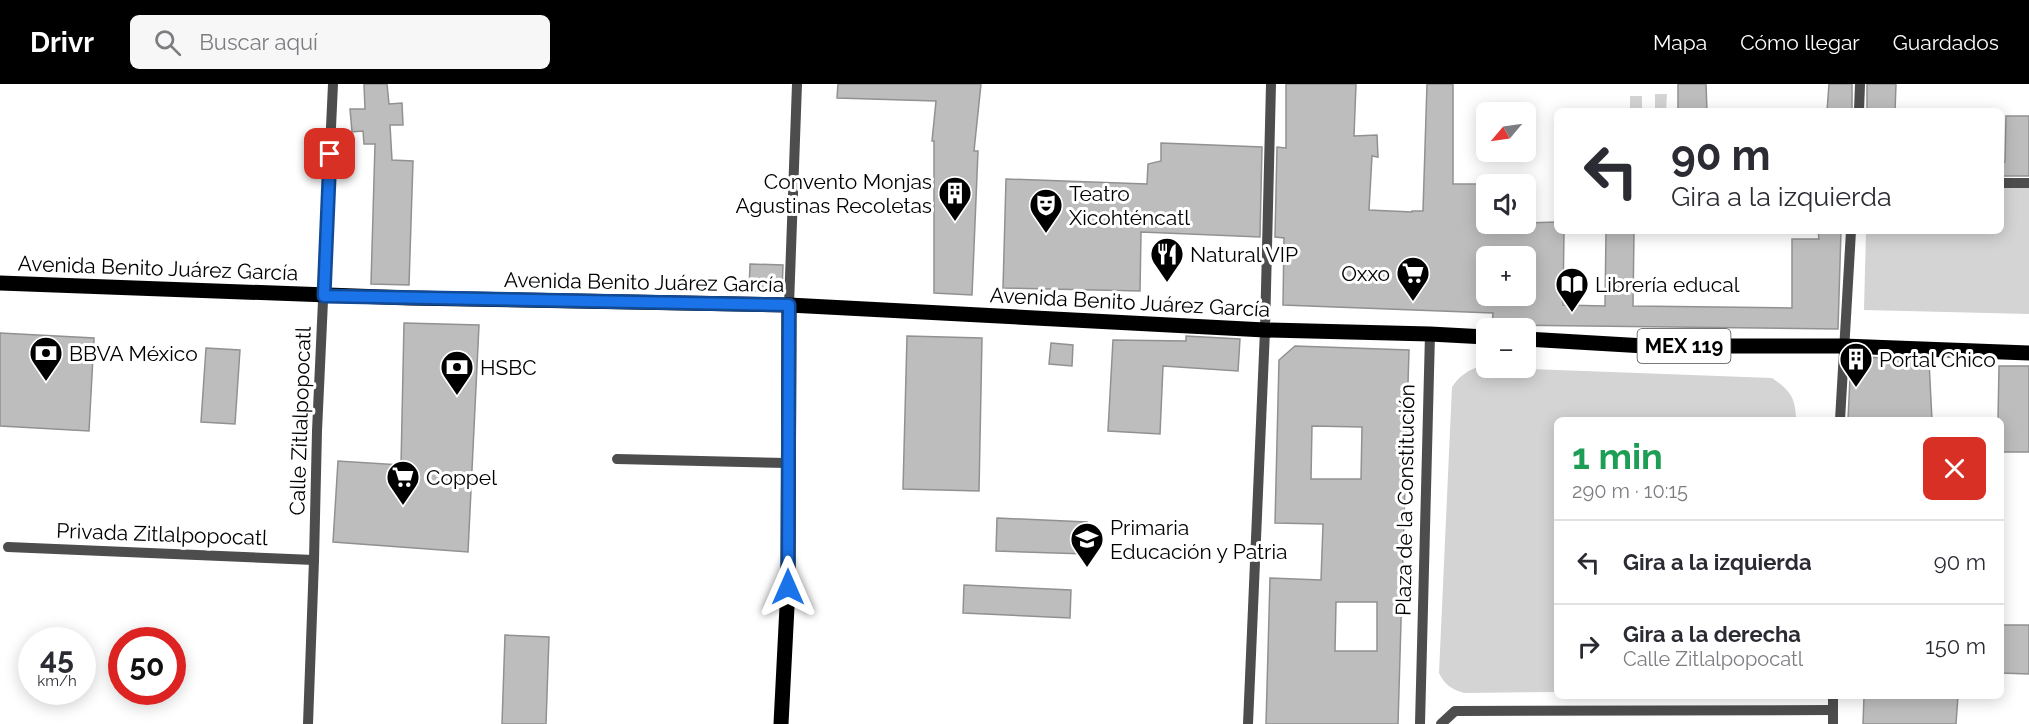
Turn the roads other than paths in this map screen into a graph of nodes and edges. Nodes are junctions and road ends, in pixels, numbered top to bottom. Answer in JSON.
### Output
{"nodes":[{"id":1,"x":333,"y":84,"type":"edge"},
{"id":2,"x":797,"y":84,"type":"edge"},
{"id":3,"x":1271,"y":84,"type":"edge"},
{"id":4,"x":1860,"y":84,"type":"edge"},
{"id":5,"x":1858,"y":108,"type":"edge"},
{"id":6,"x":2004,"y":183,"type":"edge"},
{"id":7,"x":2029,"y":183,"type":"edge"},
{"id":8,"x":1851,"y":234,"type":"edge"},
{"id":9,"x":0,"y":283,"type":"edge"},
{"id":10,"x":324,"y":296,"type":"junction"},
{"id":11,"x":789,"y":305,"type":"junction"},
{"id":12,"x":1265,"y":330,"type":"junction"},
{"id":13,"x":1430,"y":334,"type":"junction"},
{"id":14,"x":1476,"y":336,"type":"edge"},
{"id":15,"x":1536,"y":340,"type":"edge"},
{"id":16,"x":1843,"y":346,"type":"junction"},
{"id":17,"x":2029,"y":353,"type":"edge"},
{"id":18,"x":1840,"y":417,"type":"edge"},
{"id":19,"x":617,"y":459,"type":"dead end"},
{"id":20,"x":787,"y":463,"type":"junction"},
{"id":21,"x":8,"y":547,"type":"dead end"},
{"id":22,"x":314,"y":560,"type":"junction"},
{"id":23,"x":1833,"y":699,"type":"edge"},
{"id":24,"x":1833,"y":710,"type":"junction"},
{"id":25,"x":308,"y":724,"type":"edge"},
{"id":26,"x":781,"y":724,"type":"edge"},
{"id":27,"x":1248,"y":724,"type":"edge"},
{"id":28,"x":1420,"y":724,"type":"edge"},
{"id":29,"x":1441,"y":724,"type":"edge"},
{"id":30,"x":1833,"y":724,"type":"edge"}],
"edges":[{"from":1,"to":10,"type":"street","name":"Calle Zitlalpopocatl"},
{"from":2,"to":11,"type":"street"},
{"from":3,"to":12,"type":"street"},
{"from":4,"to":5,"type":"street"},
{"from":6,"to":7,"type":"street"},
{"from":8,"to":16,"type":"street"},
{"from":9,"to":10,"type":"main road","name":"Avenida Benito Juárez García"},
{"from":10,"to":11,"type":"main road","name":"Avenida Benito Juárez García"},
{"from":10,"to":22,"type":"street","name":"Calle Zitlalpopocatl"},
{"from":11,"to":12,"type":"main road","name":"Avenida Benito Juárez García"},
{"from":11,"to":20,"type":"main road"},
{"from":12,"to":13,"type":"main road","name":"Avenida Benito Juárez García"},
{"from":12,"to":27,"type":"street"},
{"from":13,"to":14,"type":"main road"},
{"from":13,"to":28,"type":"street","name":"Plaza de la Constitución"},
{"from":15,"to":16,"type":"main road","number":"MEX 119"},
{"from":16,"to":17,"type":"main road","number":"MEX 119"},
{"from":16,"to":18,"type":"street"},
{"from":19,"to":20,"type":"street"},
{"from":20,"to":26,"type":"main road"},
{"from":21,"to":22,"type":"street","name":"Privada Zitlalpopocatl"},
{"from":22,"to":25,"type":"street","name":"Calle Zitlalpopocatl"},
{"from":23,"to":24,"type":"street"},
{"from":24,"to":29,"type":"street"},
{"from":24,"to":30,"type":"street"}]}
